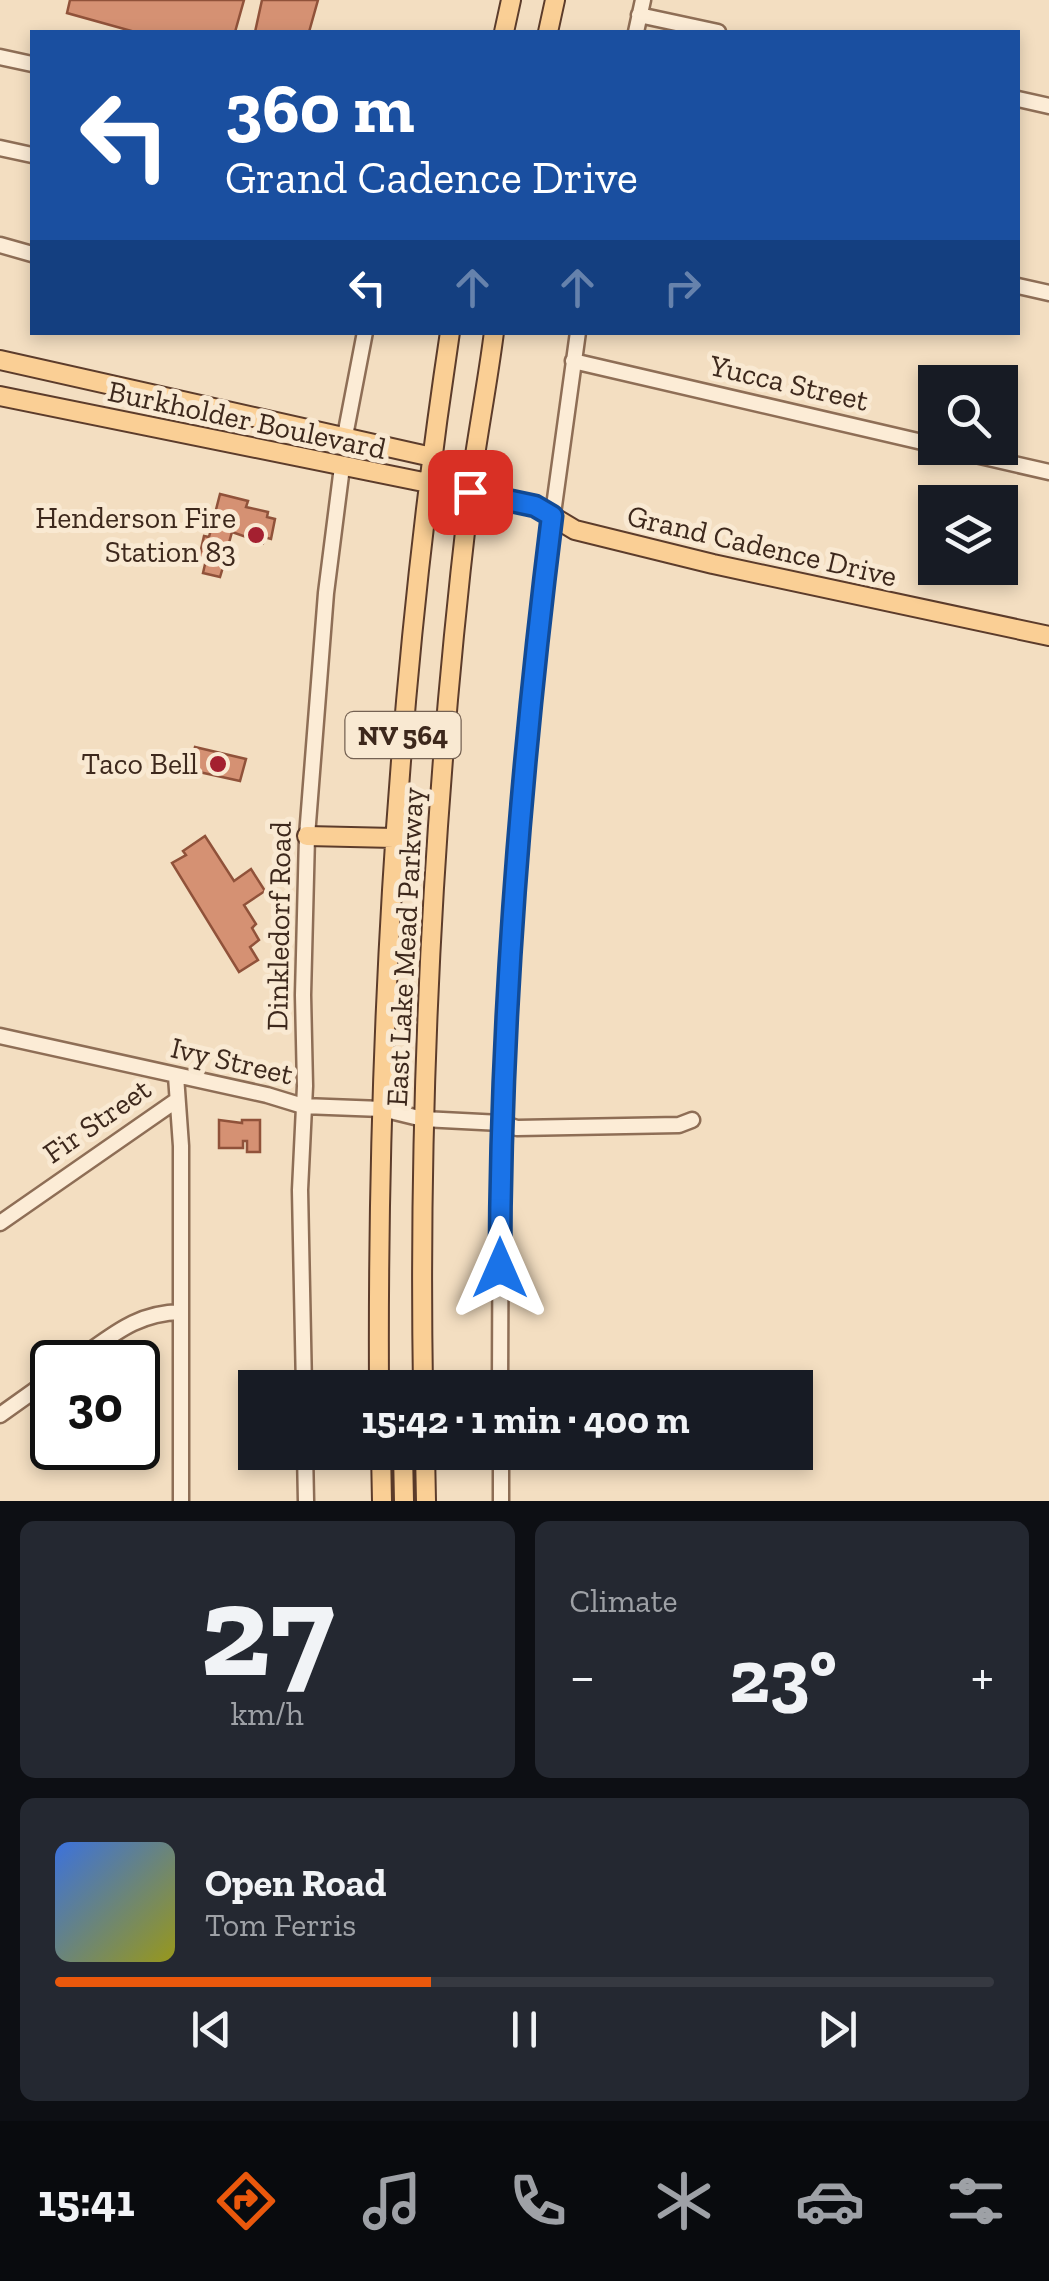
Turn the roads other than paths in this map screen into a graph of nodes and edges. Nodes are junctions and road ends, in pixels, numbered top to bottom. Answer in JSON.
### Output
{"nodes":[{"id":1,"x":511,"y":0,"type":"edge"},
{"id":2,"x":555,"y":0,"type":"edge"},
{"id":3,"x":641,"y":8,"type":"edge"},
{"id":4,"x":504,"y":30,"type":"edge"},
{"id":5,"x":548,"y":30,"type":"edge"},
{"id":6,"x":712,"y":30,"type":"edge"},
{"id":7,"x":0,"y":57,"type":"edge"},
{"id":8,"x":30,"y":64,"type":"edge"},
{"id":9,"x":1020,"y":99,"type":"edge"},
{"id":10,"x":1049,"y":106,"type":"edge"},
{"id":11,"x":0,"y":148,"type":"edge"},
{"id":12,"x":30,"y":155,"type":"edge"},
{"id":13,"x":0,"y":246,"type":"edge"},
{"id":14,"x":30,"y":254,"type":"edge"},
{"id":15,"x":1020,"y":286,"type":"edge"},
{"id":16,"x":1049,"y":293,"type":"edge"},
{"id":17,"x":364,"y":335,"type":"edge"},
{"id":18,"x":450,"y":335,"type":"edge"},
{"id":19,"x":494,"y":335,"type":"edge"},
{"id":20,"x":577,"y":335,"type":"edge"},
{"id":21,"x":0,"y":360,"type":"edge"},
{"id":22,"x":572,"y":361,"type":"junction"},
{"id":23,"x":54,"y":372,"type":"junction"},
{"id":24,"x":0,"y":396,"type":"edge"},
{"id":25,"x":166,"y":397,"type":"junction"},
{"id":26,"x":44,"y":406,"type":"junction"},
{"id":27,"x":160,"y":430,"type":"junction"},
{"id":28,"x":345,"y":436,"type":"junction"},
{"id":29,"x":918,"y":441,"type":"edge"},
{"id":30,"x":432,"y":457,"type":"junction"},
{"id":31,"x":1018,"y":465,"type":"edge"},
{"id":32,"x":342,"y":468,"type":"junction"},
{"id":33,"x":1049,"y":472,"type":"edge"},
{"id":34,"x":428,"y":486,"type":"junction"},
{"id":35,"x":470,"y":492,"type":"junction"},
{"id":36,"x":552,"y":516,"type":"junction"},
{"id":37,"x":1049,"y":636,"type":"edge"},
{"id":38,"x":307,"y":836,"type":"junction"},
{"id":39,"x":394,"y":838,"type":"junction"},
{"id":40,"x":0,"y":1036,"type":"edge"},
{"id":41,"x":176,"y":1076,"type":"junction"},
{"id":42,"x":177,"y":1100,"type":"junction"},
{"id":43,"x":303,"y":1106,"type":"junction"},
{"id":44,"x":382,"y":1109,"type":"junction"},
{"id":45,"x":423,"y":1118,"type":"junction"},
{"id":46,"x":692,"y":1120,"type":"dead end"},
{"id":47,"x":501,"y":1122,"type":"junction"},
{"id":48,"x":0,"y":1223,"type":"edge"},
{"id":49,"x":181,"y":1312,"type":"junction"},
{"id":50,"x":106,"y":1340,"type":"edge"},
{"id":51,"x":304,"y":1370,"type":"edge"},
{"id":52,"x":379,"y":1370,"type":"edge"},
{"id":53,"x":423,"y":1370,"type":"edge"},
{"id":54,"x":500,"y":1370,"type":"edge"},
{"id":55,"x":30,"y":1393,"type":"edge"},
{"id":56,"x":0,"y":1414,"type":"edge"},
{"id":57,"x":305,"y":1470,"type":"edge"},
{"id":58,"x":381,"y":1470,"type":"edge"},
{"id":59,"x":403,"y":1470,"type":"edge"},
{"id":60,"x":425,"y":1470,"type":"edge"},
{"id":61,"x":501,"y":1470,"type":"edge"},
{"id":62,"x":181,"y":1501,"type":"edge"},
{"id":63,"x":306,"y":1501,"type":"edge"},
{"id":64,"x":382,"y":1501,"type":"edge"},
{"id":65,"x":404,"y":1501,"type":"edge"},
{"id":66,"x":426,"y":1501,"type":"edge"},
{"id":67,"x":501,"y":1501,"type":"edge"}],
"edges":[{"from":1,"to":4,"type":"main road"},
{"from":2,"to":5,"type":"main road"},
{"from":3,"to":6,"type":"street"},
{"from":7,"to":8,"type":"street"},
{"from":9,"to":10,"type":"street"},
{"from":11,"to":12,"type":"street"},
{"from":13,"to":14,"type":"street"},
{"from":15,"to":16,"type":"street"},
{"from":17,"to":28,"type":"street"},
{"from":18,"to":30,"type":"main road","name":"East Lake Mead Parkway","number":"NV 564"},
{"from":19,"to":35,"type":"main road","name":"East Lake Mead Parkway","number":"NV 564"},
{"from":20,"to":22,"type":"street"},
{"from":21,"to":23,"type":"main road","name":"Burkholder Boulevard"},
{"from":22,"to":29,"type":"street","name":"Yucca Street"},
{"from":22,"to":36,"type":"street"},
{"from":23,"to":25,"type":"main road","name":"Burkholder Boulevard"},
{"from":23,"to":26,"type":"main road"},
{"from":24,"to":26,"type":"main road","name":"Burkholder Boulevard"},
{"from":25,"to":27,"type":"main road"},
{"from":25,"to":28,"type":"main road","name":"Burkholder Boulevard"},
{"from":26,"to":27,"type":"main road","name":"Burkholder Boulevard"},
{"from":27,"to":32,"type":"main road","name":"Burkholder Boulevard"},
{"from":28,"to":30,"type":"main road","name":"Burkholder Boulevard"},
{"from":30,"to":34,"type":"main road","name":"East Lake Mead Parkway","number":"NV 564"},
{"from":30,"to":35,"type":"main road","name":"Burkholder Boulevard"},
{"from":31,"to":33,"type":"street"},
{"from":32,"to":34,"type":"main road","name":"Burkholder Boulevard"},
{"from":32,"to":38,"type":"street","name":"Dinkledorf Road"},
{"from":34,"to":35,"type":"main road","name":"Burkholder Boulevard"},
{"from":34,"to":39,"type":"main road","name":"East Lake Mead Parkway","number":"NV 564"},
{"from":35,"to":36,"type":"main road","name":"Grand Cadence Drive"},
{"from":35,"to":45,"type":"main road","name":"East Lake Mead Parkway","number":"NV 564"},
{"from":36,"to":37,"type":"main road","name":"Grand Cadence Drive"},
{"from":36,"to":47,"type":"street"},
{"from":38,"to":39,"type":"main road"},
{"from":38,"to":43,"type":"street","name":"Dinkledorf Road"},
{"from":39,"to":44,"type":"main road","name":"East Lake Mead Parkway","number":"NV 564"},
{"from":40,"to":41,"type":"street","name":"Ivy Street"},
{"from":41,"to":42,"type":"street"},
{"from":41,"to":43,"type":"street","name":"Ivy Street"},
{"from":42,"to":48,"type":"street","name":"Fir Street"},
{"from":42,"to":49,"type":"street"},
{"from":43,"to":44,"type":"street","name":"Ivy Street"},
{"from":43,"to":51,"type":"street","name":"Dinkledorf Road"},
{"from":44,"to":45,"type":"street","name":"Ivy Street"},
{"from":44,"to":52,"type":"main road","name":"East Lake Mead Parkway","number":"NV 564"},
{"from":45,"to":47,"type":"street","name":"Ivy Street"},
{"from":45,"to":53,"type":"main road","name":"East Lake Mead Parkway","number":"NV 564"},
{"from":46,"to":47,"type":"street","name":"Ivy Street"},
{"from":47,"to":54,"type":"street"},
{"from":49,"to":50,"type":"street"},
{"from":49,"to":62,"type":"street"},
{"from":55,"to":56,"type":"street"},
{"from":57,"to":63,"type":"street"},
{"from":58,"to":64,"type":"main road"},
{"from":59,"to":65,"type":"main road"},
{"from":60,"to":66,"type":"main road"},
{"from":61,"to":67,"type":"street"}]}
